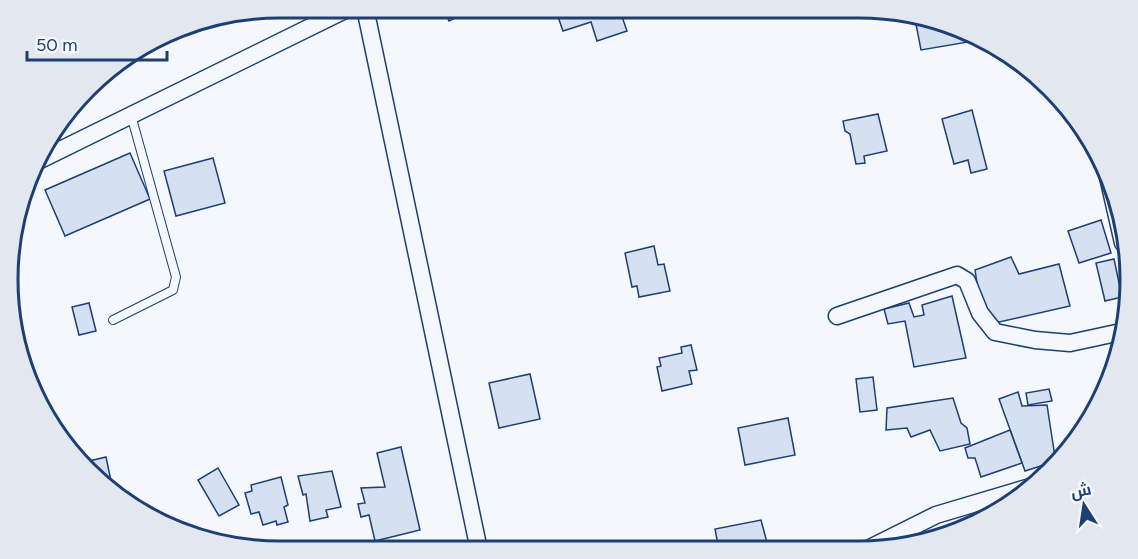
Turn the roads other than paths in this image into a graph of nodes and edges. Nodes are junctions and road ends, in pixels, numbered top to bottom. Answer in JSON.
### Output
{"nodes":[{"id":1,"x":329,"y":18,"type":"edge"},
{"id":2,"x":367,"y":18,"type":"edge"},
{"id":3,"x":131,"y":115,"type":"junction"},
{"id":4,"x":50,"y":155,"type":"edge"},
{"id":5,"x":837,"y":316,"type":"dead end"},
{"id":6,"x":113,"y":320,"type":"dead end"},
{"id":7,"x":1114,"y":333,"type":"edge"},
{"id":8,"x":1009,"y":493,"type":"edge"},
{"id":9,"x":887,"y":539,"type":"edge"},
{"id":10,"x":477,"y":541,"type":"edge"}],
"edges":[{"from":1,"to":3,"type":"street"},
{"from":2,"to":10,"type":"street"},
{"from":3,"to":4,"type":"street"},
{"from":3,"to":6,"type":"lane"},
{"from":5,"to":7,"type":"street"},
{"from":8,"to":9,"type":"street"}]}
